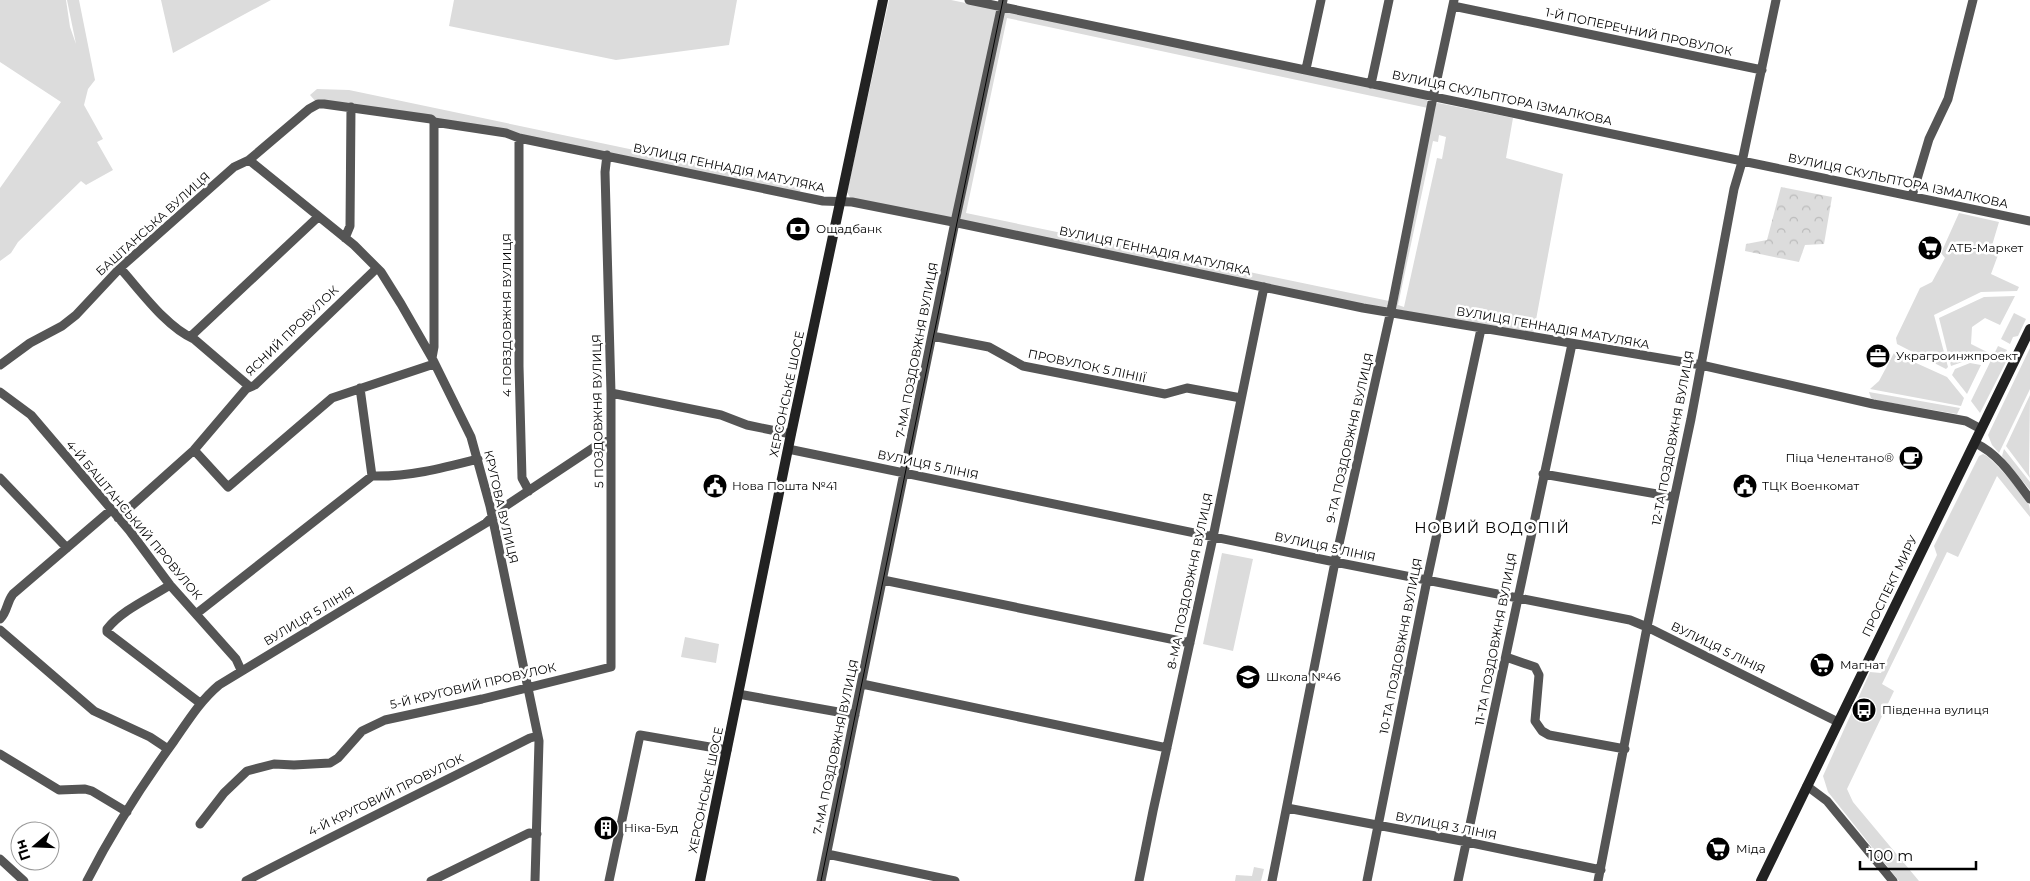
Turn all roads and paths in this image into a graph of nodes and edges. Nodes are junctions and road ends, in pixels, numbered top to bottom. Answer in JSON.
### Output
{"nodes":[{"id":1,"x":883,"y":0,"type":"edge"},
{"id":2,"x":969,"y":0,"type":"edge"},
{"id":3,"x":1321,"y":0,"type":"edge"},
{"id":4,"x":1389,"y":0,"type":"edge"},
{"id":5,"x":1776,"y":0,"type":"edge"},
{"id":6,"x":1973,"y":0,"type":"edge"},
{"id":7,"x":1002,"y":3,"type":"edge"},
{"id":8,"x":1453,"y":3,"type":"edge"},
{"id":9,"x":1306,"y":69,"type":"junction"},
{"id":10,"x":1762,"y":70,"type":"junction"},
{"id":11,"x":1372,"y":84,"type":"junction"},
{"id":12,"x":1434,"y":97,"type":"junction"},
{"id":13,"x":324,"y":104,"type":"joint"},
{"id":14,"x":351,"y":107,"type":"junction"},
{"id":15,"x":434,"y":122,"type":"junction"},
{"id":16,"x":520,"y":138,"type":"junction"},
{"id":17,"x":607,"y":155,"type":"junction"},
{"id":18,"x":249,"y":160,"type":"junction"},
{"id":19,"x":1742,"y":162,"type":"junction"},
{"id":20,"x":1912,"y":196,"type":"junction"},
{"id":21,"x":841,"y":202,"type":"junction"},
{"id":22,"x":318,"y":217,"type":"junction"},
{"id":23,"x":2030,"y":221,"type":"edge"},
{"id":24,"x":955,"y":222,"type":"junction"},
{"id":25,"x":345,"y":238,"type":"junction"},
{"id":26,"x":120,"y":268,"type":"junction"},
{"id":27,"x":377,"y":268,"type":"junction"},
{"id":28,"x":1264,"y":287,"type":"junction"},
{"id":29,"x":1391,"y":312,"type":"junction"},
{"id":30,"x":1481,"y":329,"type":"junction"},
{"id":31,"x":2030,"y":329,"type":"edge"},
{"id":32,"x":932,"y":336,"type":"junction"},
{"id":33,"x":190,"y":338,"type":"junction"},
{"id":34,"x":1572,"y":344,"type":"junction"},
{"id":35,"x":433,"y":361,"type":"junction"},
{"id":36,"x":0,"y":365,"type":"edge"},
{"id":37,"x":1701,"y":365,"type":"junction"},
{"id":38,"x":250,"y":387,"type":"junction"},
{"id":39,"x":360,"y":388,"type":"junction"},
{"id":40,"x":0,"y":392,"type":"edge"},
{"id":41,"x":611,"y":393,"type":"junction"},
{"id":42,"x":1241,"y":398,"type":"junction"},
{"id":43,"x":1981,"y":429,"type":"junction"},
{"id":44,"x":791,"y":434,"type":"junction"},
{"id":45,"x":611,"y":441,"type":"junction"},
{"id":46,"x":1974,"y":443,"type":"junction"},
{"id":47,"x":788,"y":449,"type":"junction"},
{"id":48,"x":194,"y":450,"type":"junction"},
{"id":49,"x":478,"y":459,"type":"junction"},
{"id":50,"x":905,"y":474,"type":"junction"},
{"id":51,"x":1543,"y":474,"type":"junction"},
{"id":52,"x":372,"y":476,"type":"junction"},
{"id":53,"x":0,"y":478,"type":"edge"},
{"id":54,"x":529,"y":491,"type":"junction"},
{"id":55,"x":1674,"y":498,"type":"junction"},
{"id":56,"x":2030,"y":499,"type":"edge"},
{"id":57,"x":111,"y":510,"type":"junction"},
{"id":58,"x":492,"y":517,"type":"junction"},
{"id":59,"x":118,"y":518,"type":"junction"},
{"id":60,"x":1212,"y":536,"type":"junction"},
{"id":61,"x":67,"y":548,"type":"junction"},
{"id":62,"x":1335,"y":562,"type":"junction"},
{"id":63,"x":884,"y":580,"type":"junction"},
{"id":64,"x":1427,"y":580,"type":"junction"},
{"id":65,"x":170,"y":584,"type":"junction"},
{"id":66,"x":1517,"y":598,"type":"junction"},
{"id":67,"x":196,"y":614,"type":"junction"},
{"id":68,"x":0,"y":619,"type":"edge"},
{"id":69,"x":1647,"y":627,"type":"junction"},
{"id":70,"x":0,"y":630,"type":"edge"},
{"id":71,"x":1190,"y":643,"type":"junction"},
{"id":72,"x":1506,"y":658,"type":"junction"},
{"id":73,"x":611,"y":667,"type":"joint"},
{"id":74,"x":241,"y":670,"type":"junction"},
{"id":75,"x":862,"y":684,"type":"junction"},
{"id":76,"x":528,"y":686,"type":"junction"},
{"id":77,"x":738,"y":694,"type":"junction"},
{"id":78,"x":200,"y":703,"type":"junction"},
{"id":79,"x":855,"y":715,"type":"junction"},
{"id":80,"x":1838,"y":722,"type":"junction"},
{"id":81,"x":538,"y":736,"type":"junction"},
{"id":82,"x":1167,"y":748,"type":"junction"},
{"id":83,"x":168,"y":749,"type":"junction"},
{"id":84,"x":1625,"y":749,"type":"junction"},
{"id":85,"x":726,"y":750,"type":"junction"},
{"id":86,"x":0,"y":754,"type":"edge"},
{"id":87,"x":1808,"y":786,"type":"junction"},
{"id":88,"x":1287,"y":808,"type":"junction"},
{"id":89,"x":127,"y":812,"type":"junction"},
{"id":90,"x":200,"y":824,"type":"dead end"},
{"id":91,"x":1378,"y":826,"type":"junction"},
{"id":92,"x":537,"y":834,"type":"junction"},
{"id":93,"x":1467,"y":842,"type":"junction"},
{"id":94,"x":827,"y":854,"type":"junction"},
{"id":95,"x":0,"y":859,"type":"edge"},
{"id":96,"x":1600,"y":870,"type":"junction"},
{"id":97,"x":24,"y":881,"type":"edge"},
{"id":98,"x":87,"y":881,"type":"edge"},
{"id":99,"x":246,"y":881,"type":"edge"},
{"id":100,"x":431,"y":881,"type":"edge"},
{"id":101,"x":535,"y":881,"type":"edge"},
{"id":102,"x":609,"y":881,"type":"edge"},
{"id":103,"x":700,"y":881,"type":"edge"},
{"id":104,"x":821,"y":881,"type":"edge"},
{"id":105,"x":955,"y":881,"type":"edge"},
{"id":106,"x":1140,"y":881,"type":"edge"},
{"id":107,"x":1272,"y":881,"type":"edge"},
{"id":108,"x":1367,"y":881,"type":"edge"},
{"id":109,"x":1458,"y":881,"type":"edge"},
{"id":110,"x":1598,"y":881,"type":"edge"},
{"id":111,"x":1761,"y":881,"type":"edge"},
{"id":112,"x":1894,"y":881,"type":"edge"}],
"edges":[{"from":1,"to":21,"type":"main road","name":"ХЕРСОНСЬКЕ ШОСЕ"},
{"from":2,"to":7,"type":"street","name":"ВУЛИЦЯ СКУЛЬПТОРА ІЗМАЛКОВА"},
{"from":3,"to":9,"type":"street"},
{"from":4,"to":11,"type":"street"},
{"from":5,"to":10,"type":"street","name":"12-ТА ПОЗДОВЖНЯ ВУЛИЦЯ"},
{"from":6,"to":20,"type":"street"},
{"from":7,"to":9,"type":"street","name":"ВУЛИЦЯ СКУЛЬПТОРА ІЗМАЛКОВА"},
{"from":7,"to":24,"type":"street","name":"7-МА ПОЗДОВЖНЯ ВУЛИЦЯ"},
{"from":8,"to":10,"type":"street","name":"1-Й ПОПЕРЕЧНИЙ ПРОВУЛОК"},
{"from":8,"to":12,"type":"street","name":"9-ТА ПОЗДОВЖНЯ ВУЛИЦЯ"},
{"from":9,"to":11,"type":"street","name":"ВУЛИЦЯ СКУЛЬПТОРА ІЗМАЛКОВА"},
{"from":10,"to":19,"type":"street","name":"12-ТА ПОЗДОВЖНЯ ВУЛИЦЯ"},
{"from":11,"to":12,"type":"street","name":"ВУЛИЦЯ СКУЛЬПТОРА ІЗМАЛКОВА"},
{"from":12,"to":19,"type":"street","name":"ВУЛИЦЯ СКУЛЬПТОРА ІЗМАЛКОВА"},
{"from":12,"to":29,"type":"street","name":"9-ТА ПОЗДОВЖНЯ ВУЛИЦЯ"},
{"from":13,"to":14,"type":"street","name":"ВУЛИЦЯ ГЕННАДІЯ МАТУЛЯКА"},
{"from":13,"to":18,"type":"street","name":"БАШТАНСЬКА ВУЛИЦЯ"},
{"from":14,"to":15,"type":"street","name":"ВУЛИЦЯ ГЕННАДІЯ МАТУЛЯКА"},
{"from":14,"to":25,"type":"street"},
{"from":15,"to":16,"type":"street","name":"ВУЛИЦЯ ГЕННАДІЯ МАТУЛЯКА"},
{"from":15,"to":35,"type":"street"},
{"from":16,"to":17,"type":"street","name":"ВУЛИЦЯ ГЕННАДІЯ МАТУЛЯКА"},
{"from":16,"to":54,"type":"street","name":"4 ПОВЗДОВЖНЯ ВУЛИЦЯ"},
{"from":17,"to":21,"type":"street","name":"ВУЛИЦЯ ГЕННАДІЯ МАТУЛЯКА"},
{"from":17,"to":41,"type":"street","name":"5 ПОЗДОВЖНЯ ВУЛИЦЯ"},
{"from":18,"to":22,"type":"street","name":"КРУГОВА ВУЛИЦЯ"},
{"from":18,"to":26,"type":"street","name":"БАШТАНСЬКА ВУЛИЦЯ"},
{"from":19,"to":20,"type":"street","name":"ВУЛИЦЯ СКУЛЬПТОРА ІЗМАЛКОВА"},
{"from":19,"to":37,"type":"street","name":"12-ТА ПОЗДОВЖНЯ ВУЛИЦЯ"},
{"from":20,"to":23,"type":"street","name":"ВУЛИЦЯ СКУЛЬПТОРА ІЗМАЛКОВА"},
{"from":21,"to":24,"type":"street","name":"ВУЛИЦЯ ГЕННАДІЯ МАТУЛЯКА"},
{"from":21,"to":44,"type":"main road","name":"ХЕРСОНСЬКЕ ШОСЕ"},
{"from":22,"to":25,"type":"street","name":"КРУГОВА ВУЛИЦЯ"},
{"from":22,"to":33,"type":"street"},
{"from":24,"to":28,"type":"street","name":"ВУЛИЦЯ ГЕННАДІЯ МАТУЛЯКА"},
{"from":24,"to":32,"type":"street","name":"7-МА ПОЗДОВЖНЯ ВУЛИЦЯ"},
{"from":25,"to":27,"type":"street","name":"КРУГОВА ВУЛИЦЯ"},
{"from":26,"to":33,"type":"street"},
{"from":26,"to":36,"type":"street","name":"БАШТАНСЬКА ВУЛИЦЯ"},
{"from":27,"to":35,"type":"street","name":"КРУГОВА ВУЛИЦЯ"},
{"from":27,"to":38,"type":"street","name":"ЯСНИЙ ПРОВУЛОК"},
{"from":28,"to":29,"type":"street","name":"ВУЛИЦЯ ГЕННАДІЯ МАТУЛЯКА"},
{"from":28,"to":42,"type":"street","name":"8-МА ПОЗДОВЖНЯ ВУЛИЦЯ"},
{"from":29,"to":30,"type":"street","name":"ВУЛИЦЯ ГЕННАДІЯ МАТУЛЯКА"},
{"from":29,"to":62,"type":"street","name":"9-ТА ПОЗДОВЖНЯ ВУЛИЦЯ"},
{"from":30,"to":34,"type":"street","name":"ВУЛИЦЯ ГЕННАДІЯ МАТУЛЯКА"},
{"from":30,"to":64,"type":"street","name":"10-ТА ПОЗДОВЖНЯ ВУЛИЦЯ"},
{"from":31,"to":43,"type":"main road","name":"ПРОСПЕКТ МИРУ"},
{"from":32,"to":42,"type":"street","name":"ПРОВУЛОК 5 ЛІНІІЇ"},
{"from":32,"to":50,"type":"street","name":"7-МА ПОЗДОВЖНЯ ВУЛИЦЯ"},
{"from":33,"to":38,"type":"street"},
{"from":34,"to":37,"type":"street","name":"ВУЛИЦЯ ГЕННАДІЯ МАТУЛЯКА"},
{"from":34,"to":51,"type":"street","name":"11-ТА ПОЗДОВЖНЯ ВУЛИЦЯ"},
{"from":35,"to":39,"type":"street"},
{"from":35,"to":49,"type":"street","name":"КРУГОВА ВУЛИЦЯ"},
{"from":37,"to":43,"type":"street","name":"ВУЛИЦЯ ГЕННАДІЯ МАТУЛЯКА"},
{"from":37,"to":55,"type":"street","name":"12-ТА ПОЗДОВЖНЯ ВУЛИЦЯ"},
{"from":38,"to":48,"type":"street","name":"ЯСНИЙ ПРОВУЛОК"},
{"from":39,"to":48,"type":"street"},
{"from":39,"to":52,"type":"street"},
{"from":40,"to":57,"type":"street","name":"4-Й БАШТАНСЬКИЙ ПРОВУЛОК"},
{"from":41,"to":44,"type":"street"},
{"from":41,"to":45,"type":"street","name":"5 ПОЗДОВЖНЯ ВУЛИЦЯ"},
{"from":42,"to":60,"type":"street","name":"8-МА ПОЗДОВЖНЯ ВУЛИЦЯ"},
{"from":43,"to":46,"type":"main road","name":"ПРОСПЕКТ МИРУ"},
{"from":44,"to":47,"type":"main road","name":"ХЕРСОНСЬКЕ ШОСЕ"},
{"from":45,"to":54,"type":"street","name":"ВУЛИЦЯ 5 ЛІНІЯ"},
{"from":45,"to":73,"type":"street","name":"5 ПОЗДОВЖНЯ ВУЛИЦЯ"},
{"from":46,"to":56,"type":"street"},
{"from":46,"to":80,"type":"main road","name":"ПРОСПЕКТ МИРУ"},
{"from":47,"to":50,"type":"street","name":"ВУЛИЦЯ 5 ЛІНІЯ"},
{"from":47,"to":77,"type":"main road","name":"ХЕРСОНСЬКЕ ШОСЕ"},
{"from":48,"to":59,"type":"street","name":"ЯСНИЙ ПРОВУЛОК"},
{"from":49,"to":52,"type":"street"},
{"from":49,"to":58,"type":"street","name":"КРУГОВА ВУЛИЦЯ"},
{"from":50,"to":60,"type":"street","name":"ВУЛИЦЯ 5 ЛІНІЯ"},
{"from":50,"to":63,"type":"street","name":"7-МА ПОЗДОВЖНЯ ВУЛИЦЯ"},
{"from":51,"to":55,"type":"street"},
{"from":51,"to":66,"type":"street","name":"11-ТА ПОЗДОВЖНЯ ВУЛИЦЯ"},
{"from":52,"to":67,"type":"street"},
{"from":53,"to":61,"type":"street"},
{"from":54,"to":58,"type":"street","name":"ВУЛИЦЯ 5 ЛІНІЯ"},
{"from":55,"to":69,"type":"street","name":"12-ТА ПОЗДОВЖНЯ ВУЛИЦЯ"},
{"from":57,"to":59,"type":"street","name":"4-Й БАШТАНСЬКИЙ ПРОВУЛОК"},
{"from":57,"to":61,"type":"street"},
{"from":58,"to":74,"type":"street","name":"ВУЛИЦЯ 5 ЛІНІЯ"},
{"from":58,"to":76,"type":"street","name":"КРУГОВА ВУЛИЦЯ"},
{"from":59,"to":65,"type":"street","name":"4-Й БАШТАНСЬКИЙ ПРОВУЛОК"},
{"from":60,"to":62,"type":"street","name":"ВУЛИЦЯ 5 ЛІНІЯ"},
{"from":60,"to":71,"type":"street","name":"8-МА ПОЗДОВЖНЯ ВУЛИЦЯ"},
{"from":61,"to":68,"type":"street"},
{"from":62,"to":64,"type":"street","name":"ВУЛИЦЯ 5 ЛІНІЯ"},
{"from":62,"to":88,"type":"street","name":"9-ТА ПОЗДОВЖНЯ ВУЛИЦЯ"},
{"from":63,"to":71,"type":"street"},
{"from":63,"to":75,"type":"street","name":"7-МА ПОЗДОВЖНЯ ВУЛИЦЯ"},
{"from":64,"to":66,"type":"street","name":"ВУЛИЦЯ 5 ЛІНІЯ"},
{"from":64,"to":91,"type":"street","name":"10-ТА ПОЗДОВЖНЯ ВУЛИЦЯ"},
{"from":65,"to":67,"type":"street","name":"4-Й БАШТАНСЬКИЙ ПРОВУЛОК"},
{"from":65,"to":78,"type":"street"},
{"from":66,"to":69,"type":"street","name":"ВУЛИЦЯ 5 ЛІНІЯ"},
{"from":66,"to":72,"type":"street","name":"11-ТА ПОЗДОВЖНЯ ВУЛИЦЯ"},
{"from":67,"to":74,"type":"street","name":"4-Й БАШТАНСЬКИЙ ПРОВУЛОК"},
{"from":69,"to":80,"type":"street","name":"ВУЛИЦЯ 5 ЛІНІЯ"},
{"from":69,"to":84,"type":"street","name":"12-ТА ПОЗДОВЖНЯ ВУЛИЦЯ"},
{"from":70,"to":83,"type":"street"},
{"from":71,"to":82,"type":"street","name":"8-МА ПОЗДОВЖНЯ ВУЛИЦЯ"},
{"from":72,"to":84,"type":"street"},
{"from":72,"to":93,"type":"street","name":"11-ТА ПОЗДОВЖНЯ ВУЛИЦЯ"},
{"from":73,"to":76,"type":"street","name":"5-Й КРУГОВИЙ ПРОВУЛОК"},
{"from":74,"to":78,"type":"street","name":"ВУЛИЦЯ 5 ЛІНІЯ"},
{"from":75,"to":79,"type":"street","name":"7-МА ПОЗДОВЖНЯ ВУЛИЦЯ"},
{"from":75,"to":82,"type":"street"},
{"from":76,"to":81,"type":"street","name":"КРУГОВА ВУЛИЦЯ"},
{"from":76,"to":90,"type":"street","name":"5-Й КРУГОВИЙ ПРОВУЛОК"},
{"from":77,"to":79,"type":"street"},
{"from":77,"to":85,"type":"main road","name":"ХЕРСОНСЬКЕ ШОСЕ"},
{"from":78,"to":83,"type":"street","name":"ВУЛИЦЯ 5 ЛІНІЯ"},
{"from":79,"to":94,"type":"street","name":"7-МА ПОЗДОВЖНЯ ВУЛИЦЯ"},
{"from":80,"to":87,"type":"main road","name":"ПРОСПЕКТ МИРУ"},
{"from":81,"to":92,"type":"street","name":"КРУГОВА ВУЛИЦЯ"},
{"from":81,"to":99,"type":"street","name":"4-Й КРУГОВИЙ ПРОВУЛОК"},
{"from":82,"to":106,"type":"street","name":"8-МА ПОЗДОВЖНЯ ВУЛИЦЯ"},
{"from":83,"to":89,"type":"street","name":"ВУЛИЦЯ 5 ЛІНІЯ"},
{"from":84,"to":96,"type":"street","name":"12-ТА ПОЗДОВЖНЯ ВУЛИЦЯ"},
{"from":85,"to":102,"type":"street"},
{"from":85,"to":103,"type":"main road","name":"ХЕРСОНСЬКЕ ШОСЕ"},
{"from":86,"to":89,"type":"street"},
{"from":87,"to":111,"type":"main road","name":"ПРОСПЕКТ МИРУ"},
{"from":87,"to":112,"type":"street"},
{"from":88,"to":91,"type":"street","name":"ВУЛИЦЯ 3 ЛІНІЯ"},
{"from":88,"to":107,"type":"street","name":"9-ТА ПОЗДОВЖНЯ ВУЛИЦЯ"},
{"from":89,"to":98,"type":"street","name":"ВУЛИЦЯ 5 ЛІНІЯ"},
{"from":91,"to":93,"type":"street","name":"ВУЛИЦЯ 3 ЛІНІЯ"},
{"from":91,"to":108,"type":"street","name":"10-ТА ПОЗДОВЖНЯ ВУЛИЦЯ"},
{"from":92,"to":100,"type":"street"},
{"from":92,"to":101,"type":"street","name":"КРУГОВА ВУЛИЦЯ"},
{"from":93,"to":96,"type":"street","name":"ВУЛИЦЯ 3 ЛІНІЯ"},
{"from":93,"to":109,"type":"street","name":"11-ТА ПОЗДОВЖНЯ ВУЛИЦЯ"},
{"from":94,"to":104,"type":"street","name":"7-МА ПОЗДОВЖНЯ ВУЛИЦЯ"},
{"from":94,"to":105,"type":"street"},
{"from":95,"to":97,"type":"street"},
{"from":96,"to":110,"type":"street","name":"12-ТА ПОЗДОВЖНЯ ВУЛИЦЯ"}]}
